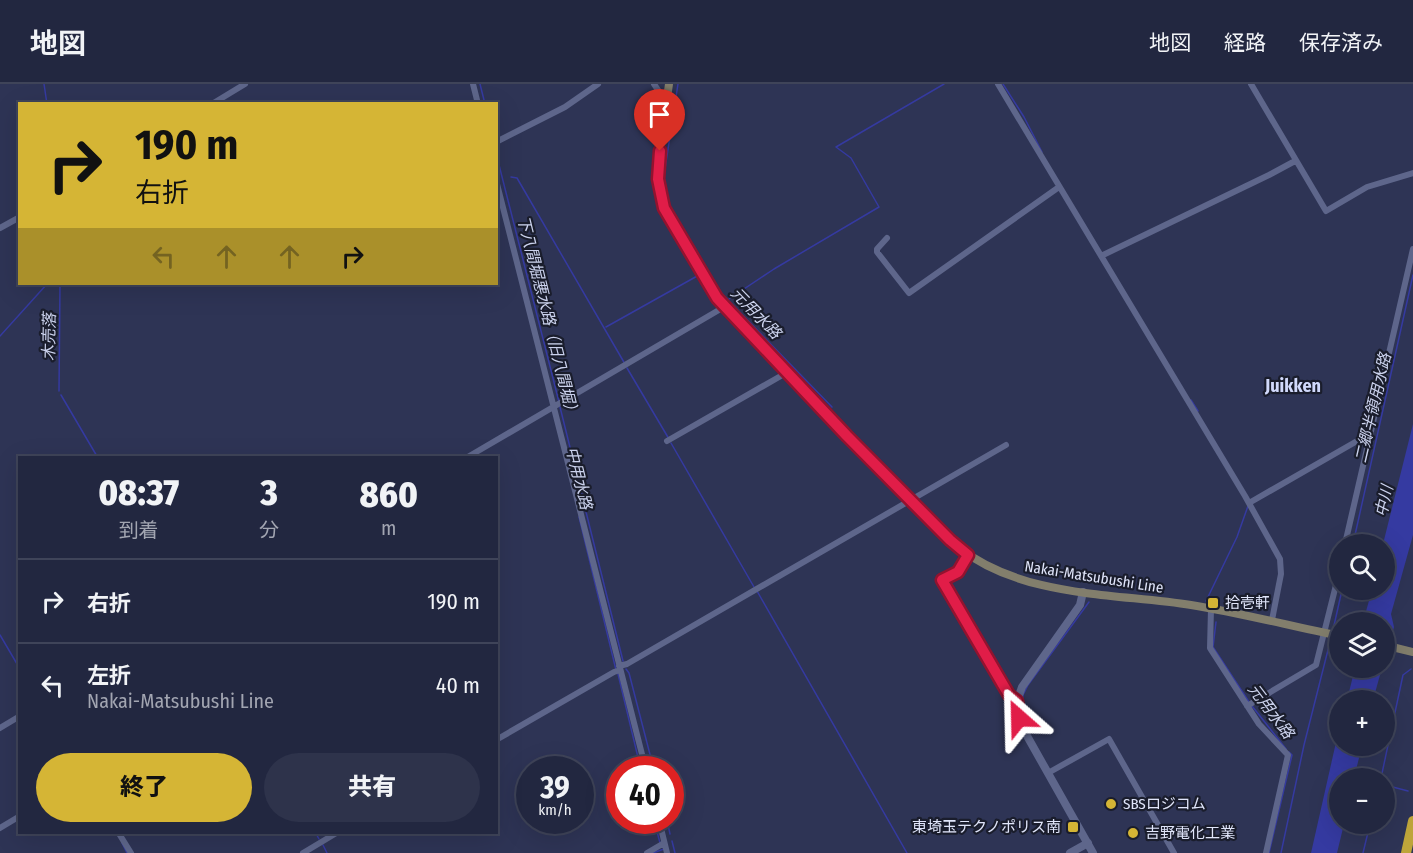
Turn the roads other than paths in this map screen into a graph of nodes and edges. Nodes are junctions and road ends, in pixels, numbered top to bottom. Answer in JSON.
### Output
{"nodes":[{"id":1,"x":245,"y":84,"type":"edge"},
{"id":2,"x":473,"y":84,"type":"edge"},
{"id":3,"x":598,"y":84,"type":"edge"},
{"id":4,"x":654,"y":84,"type":"edge"},
{"id":5,"x":669,"y":84,"type":"edge"},
{"id":6,"x":998,"y":84,"type":"edge"},
{"id":7,"x":1251,"y":84,"type":"edge"},
{"id":8,"x":667,"y":97,"type":"junction"},
{"id":9,"x":215,"y":102,"type":"edge"},
{"id":10,"x":478,"y":102,"type":"edge"},
{"id":11,"x":498,"y":140,"type":"edge"},
{"id":12,"x":1294,"y":161,"type":"junction"},
{"id":13,"x":1413,"y":173,"type":"edge"},
{"id":14,"x":1059,"y":187,"type":"junction"},
{"id":15,"x":498,"y":188,"type":"edge"},
{"id":16,"x":18,"y":218,"type":"edge"},
{"id":17,"x":0,"y":228,"type":"edge"},
{"id":18,"x":887,"y":238,"type":"dead end"},
{"id":19,"x":1413,"y":249,"type":"edge"},
{"id":20,"x":1101,"y":256,"type":"junction"},
{"id":21,"x":724,"y":307,"type":"junction"},
{"id":22,"x":786,"y":373,"type":"junction"},
{"id":23,"x":553,"y":407,"type":"junction"},
{"id":24,"x":1371,"y":433,"type":"junction"},
{"id":25,"x":668,"y":441,"type":"dead end"},
{"id":26,"x":1006,"y":446,"type":"dead end"},
{"id":27,"x":469,"y":456,"type":"edge"},
{"id":28,"x":911,"y":500,"type":"junction"},
{"id":29,"x":1250,"y":504,"type":"junction"},
{"id":30,"x":1347,"y":534,"type":"edge"},
{"id":31,"x":968,"y":555,"type":"junction"},
{"id":32,"x":1083,"y":592,"type":"junction"},
{"id":33,"x":1333,"y":600,"type":"edge"},
{"id":34,"x":1211,"y":609,"type":"junction"},
{"id":35,"x":1272,"y":620,"type":"junction"},
{"id":36,"x":1325,"y":633,"type":"junction"},
{"id":37,"x":1329,"y":634,"type":"edge"},
{"id":38,"x":618,"y":669,"type":"junction"},
{"id":39,"x":1017,"y":701,"type":"junction"},
{"id":40,"x":1247,"y":706,"type":"junction"},
{"id":41,"x":18,"y":717,"type":"edge"},
{"id":42,"x":0,"y":728,"type":"edge"},
{"id":43,"x":498,"y":739,"type":"edge"},
{"id":44,"x":642,"y":756,"type":"edge"},
{"id":45,"x":1048,"y":773,"type":"junction"},
{"id":46,"x":18,"y":817,"type":"edge"},
{"id":47,"x":1413,"y":821,"type":"edge"},
{"id":48,"x":0,"y":828,"type":"edge"},
{"id":49,"x":119,"y":834,"type":"edge"},
{"id":50,"x":335,"y":834,"type":"edge"},
{"id":51,"x":662,"y":834,"type":"edge"},
{"id":52,"x":664,"y":843,"type":"junction"},
{"id":53,"x":1088,"y":843,"type":"junction"},
{"id":54,"x":130,"y":853,"type":"edge"},
{"id":55,"x":303,"y":853,"type":"edge"},
{"id":56,"x":647,"y":853,"type":"edge"},
{"id":57,"x":667,"y":853,"type":"edge"},
{"id":58,"x":1070,"y":853,"type":"edge"},
{"id":59,"x":1093,"y":853,"type":"edge"},
{"id":60,"x":1174,"y":853,"type":"edge"},
{"id":61,"x":1266,"y":853,"type":"edge"},
{"id":62,"x":1406,"y":853,"type":"edge"}],
"edges":[{"from":1,"to":9,"type":"street"},
{"from":2,"to":10,"type":"street"},
{"from":3,"to":11,"type":"street"},
{"from":4,"to":8,"type":"street"},
{"from":5,"to":8,"type":"main road","name":"Nakai-Matsubushi Line"},
{"from":6,"to":14,"type":"street"},
{"from":7,"to":12,"type":"street"},
{"from":8,"to":21,"type":"main road","name":"Nakai-Matsubushi Line"},
{"from":12,"to":13,"type":"street"},
{"from":12,"to":20,"type":"street"},
{"from":14,"to":18,"type":"street"},
{"from":14,"to":20,"type":"street"},
{"from":15,"to":23,"type":"street"},
{"from":16,"to":17,"type":"street"},
{"from":19,"to":24,"type":"street"},
{"from":20,"to":29,"type":"street"},
{"from":21,"to":22,"type":"main road","name":"Nakai-Matsubushi Line"},
{"from":21,"to":23,"type":"street"},
{"from":22,"to":25,"type":"street"},
{"from":22,"to":28,"type":"main road","name":"Nakai-Matsubushi Line"},
{"from":23,"to":27,"type":"street"},
{"from":23,"to":38,"type":"street"},
{"from":24,"to":29,"type":"street"},
{"from":24,"to":30,"type":"street"},
{"from":26,"to":28,"type":"street"},
{"from":28,"to":31,"type":"main road","name":"Nakai-Matsubushi Line"},
{"from":28,"to":38,"type":"street"},
{"from":29,"to":35,"type":"street"},
{"from":31,"to":32,"type":"main road","name":"Nakai-Matsubushi Line"},
{"from":31,"to":39,"type":"street"},
{"from":32,"to":34,"type":"main road","name":"Nakai-Matsubushi Line"},
{"from":32,"to":39,"type":"street"},
{"from":33,"to":36,"type":"street"},
{"from":34,"to":35,"type":"main road","name":"Nakai-Matsubushi Line"},
{"from":34,"to":40,"type":"street"},
{"from":35,"to":36,"type":"main road","name":"Nakai-Matsubushi Line"},
{"from":36,"to":37,"type":"main road","name":"Nakai-Matsubushi Line"},
{"from":36,"to":40,"type":"street"},
{"from":38,"to":43,"type":"street"},
{"from":38,"to":44,"type":"street"},
{"from":39,"to":45,"type":"street"},
{"from":40,"to":61,"type":"street"},
{"from":41,"to":42,"type":"street"},
{"from":45,"to":53,"type":"street"},
{"from":45,"to":60,"type":"street"},
{"from":46,"to":48,"type":"street"},
{"from":47,"to":62,"type":"highway"},
{"from":49,"to":54,"type":"street"},
{"from":50,"to":55,"type":"street"},
{"from":51,"to":52,"type":"street"},
{"from":52,"to":56,"type":"street"},
{"from":52,"to":57,"type":"street"},
{"from":53,"to":58,"type":"street"},
{"from":53,"to":59,"type":"street"}]}
